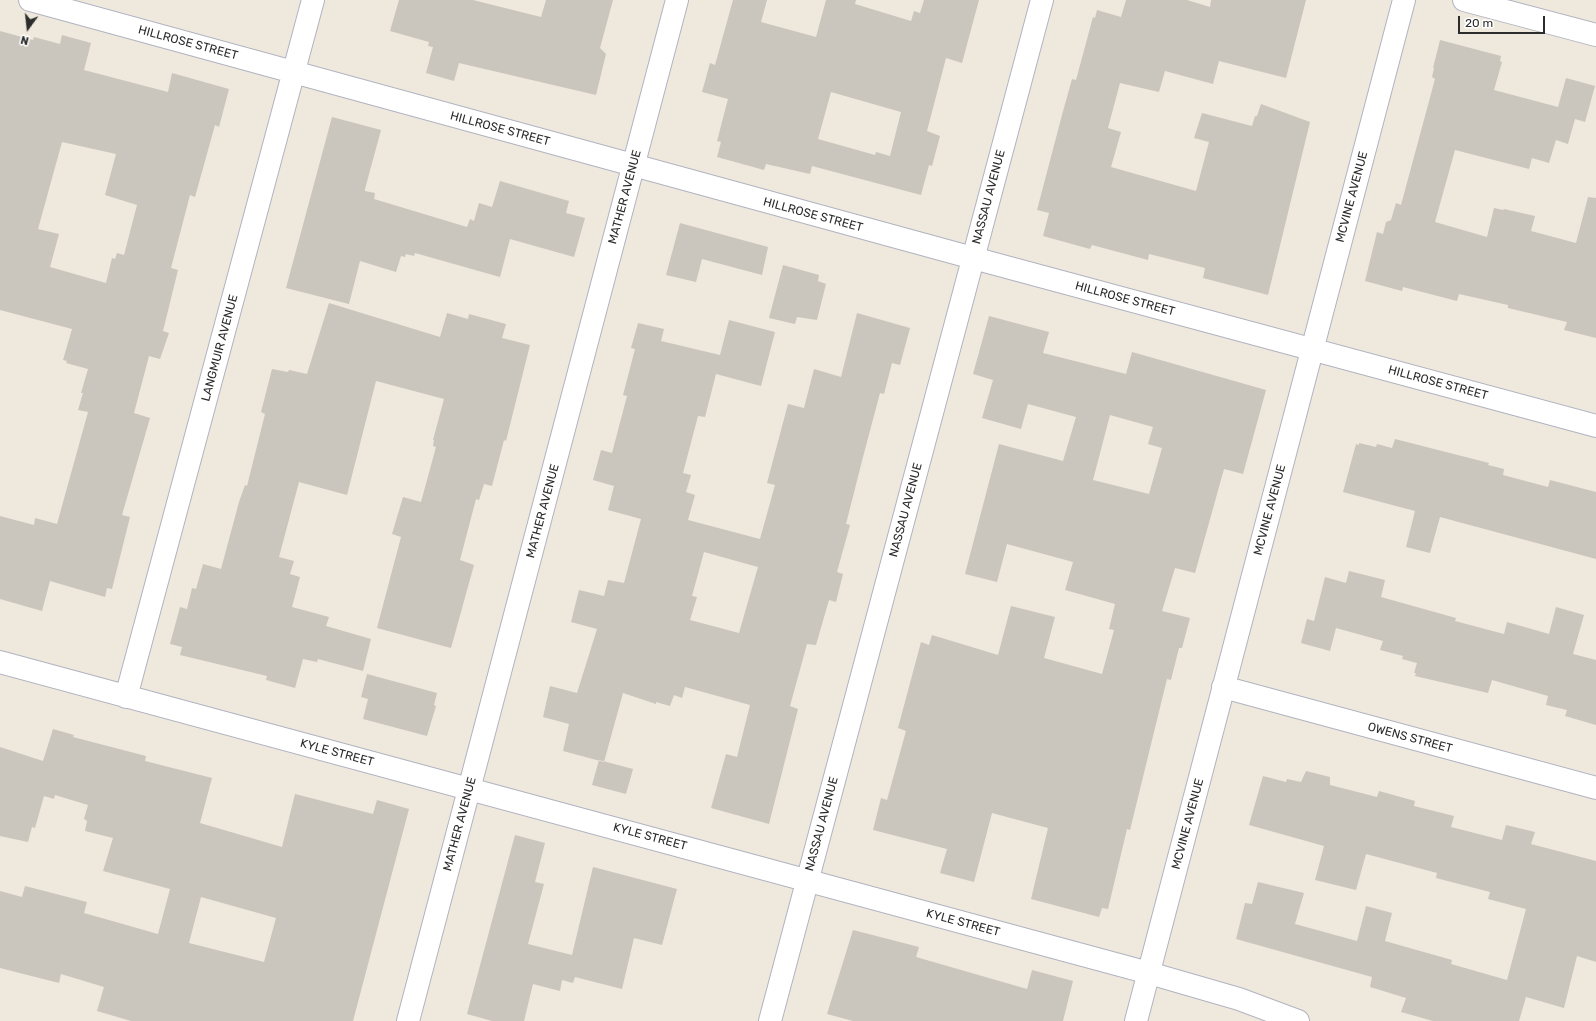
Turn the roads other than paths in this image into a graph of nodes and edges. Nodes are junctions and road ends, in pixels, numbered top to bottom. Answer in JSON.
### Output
{"nodes":[{"id":1,"x":30,"y":0,"type":"edge"},
{"id":2,"x":313,"y":0,"type":"edge"},
{"id":3,"x":677,"y":0,"type":"edge"},
{"id":4,"x":1042,"y":0,"type":"edge"},
{"id":5,"x":1404,"y":0,"type":"edge"},
{"id":6,"x":1464,"y":0,"type":"edge"},
{"id":7,"x":1596,"y":35,"type":"edge"},
{"id":8,"x":294,"y":72,"type":"junction"},
{"id":9,"x":634,"y":166,"type":"junction"},
{"id":10,"x":973,"y":258,"type":"junction"},
{"id":11,"x":1312,"y":349,"type":"junction"},
{"id":12,"x":1596,"y":426,"type":"edge"},
{"id":13,"x":0,"y":662,"type":"edge"},
{"id":14,"x":1223,"y":687,"type":"junction"},
{"id":15,"x":126,"y":697,"type":"junction"},
{"id":16,"x":1596,"y":788,"type":"edge"},
{"id":17,"x":469,"y":789,"type":"junction"},
{"id":18,"x":807,"y":880,"type":"junction"},
{"id":19,"x":1149,"y":973,"type":"junction"},
{"id":20,"x":408,"y":1021,"type":"edge"},
{"id":21,"x":770,"y":1021,"type":"edge"},
{"id":22,"x":1136,"y":1021,"type":"edge"},
{"id":23,"x":1298,"y":1021,"type":"edge"}],
"edges":[{"from":1,"to":8,"type":"street","name":"HILLROSE STREET"},
{"from":2,"to":8,"type":"street","name":"LANGMUIR AVENUE"},
{"from":3,"to":9,"type":"street","name":"MATHER AVENUE"},
{"from":4,"to":10,"type":"street","name":"NASSAU AVENUE"},
{"from":5,"to":11,"type":"street","name":"MCVINE AVENUE"},
{"from":6,"to":7,"type":"street"},
{"from":8,"to":9,"type":"street","name":"HILLROSE STREET"},
{"from":8,"to":15,"type":"street","name":"LANGMUIR AVENUE"},
{"from":9,"to":10,"type":"street","name":"HILLROSE STREET"},
{"from":9,"to":17,"type":"street","name":"MATHER AVENUE"},
{"from":10,"to":11,"type":"street","name":"HILLROSE STREET"},
{"from":10,"to":18,"type":"street","name":"NASSAU AVENUE"},
{"from":11,"to":12,"type":"street","name":"HILLROSE STREET"},
{"from":11,"to":14,"type":"street","name":"MCVINE AVENUE"},
{"from":13,"to":15,"type":"street","name":"KYLE STREET"},
{"from":14,"to":16,"type":"street","name":"OWENS STREET"},
{"from":14,"to":19,"type":"street","name":"MCVINE AVENUE"},
{"from":15,"to":17,"type":"street","name":"KYLE STREET"},
{"from":17,"to":18,"type":"street","name":"KYLE STREET"},
{"from":17,"to":20,"type":"street","name":"MATHER AVENUE"},
{"from":18,"to":19,"type":"street","name":"KYLE STREET"},
{"from":18,"to":21,"type":"street","name":"NASSAU AVENUE"},
{"from":19,"to":22,"type":"street","name":"MCVINE AVENUE"},
{"from":19,"to":23,"type":"street","name":"KYLE STREET"}]}
